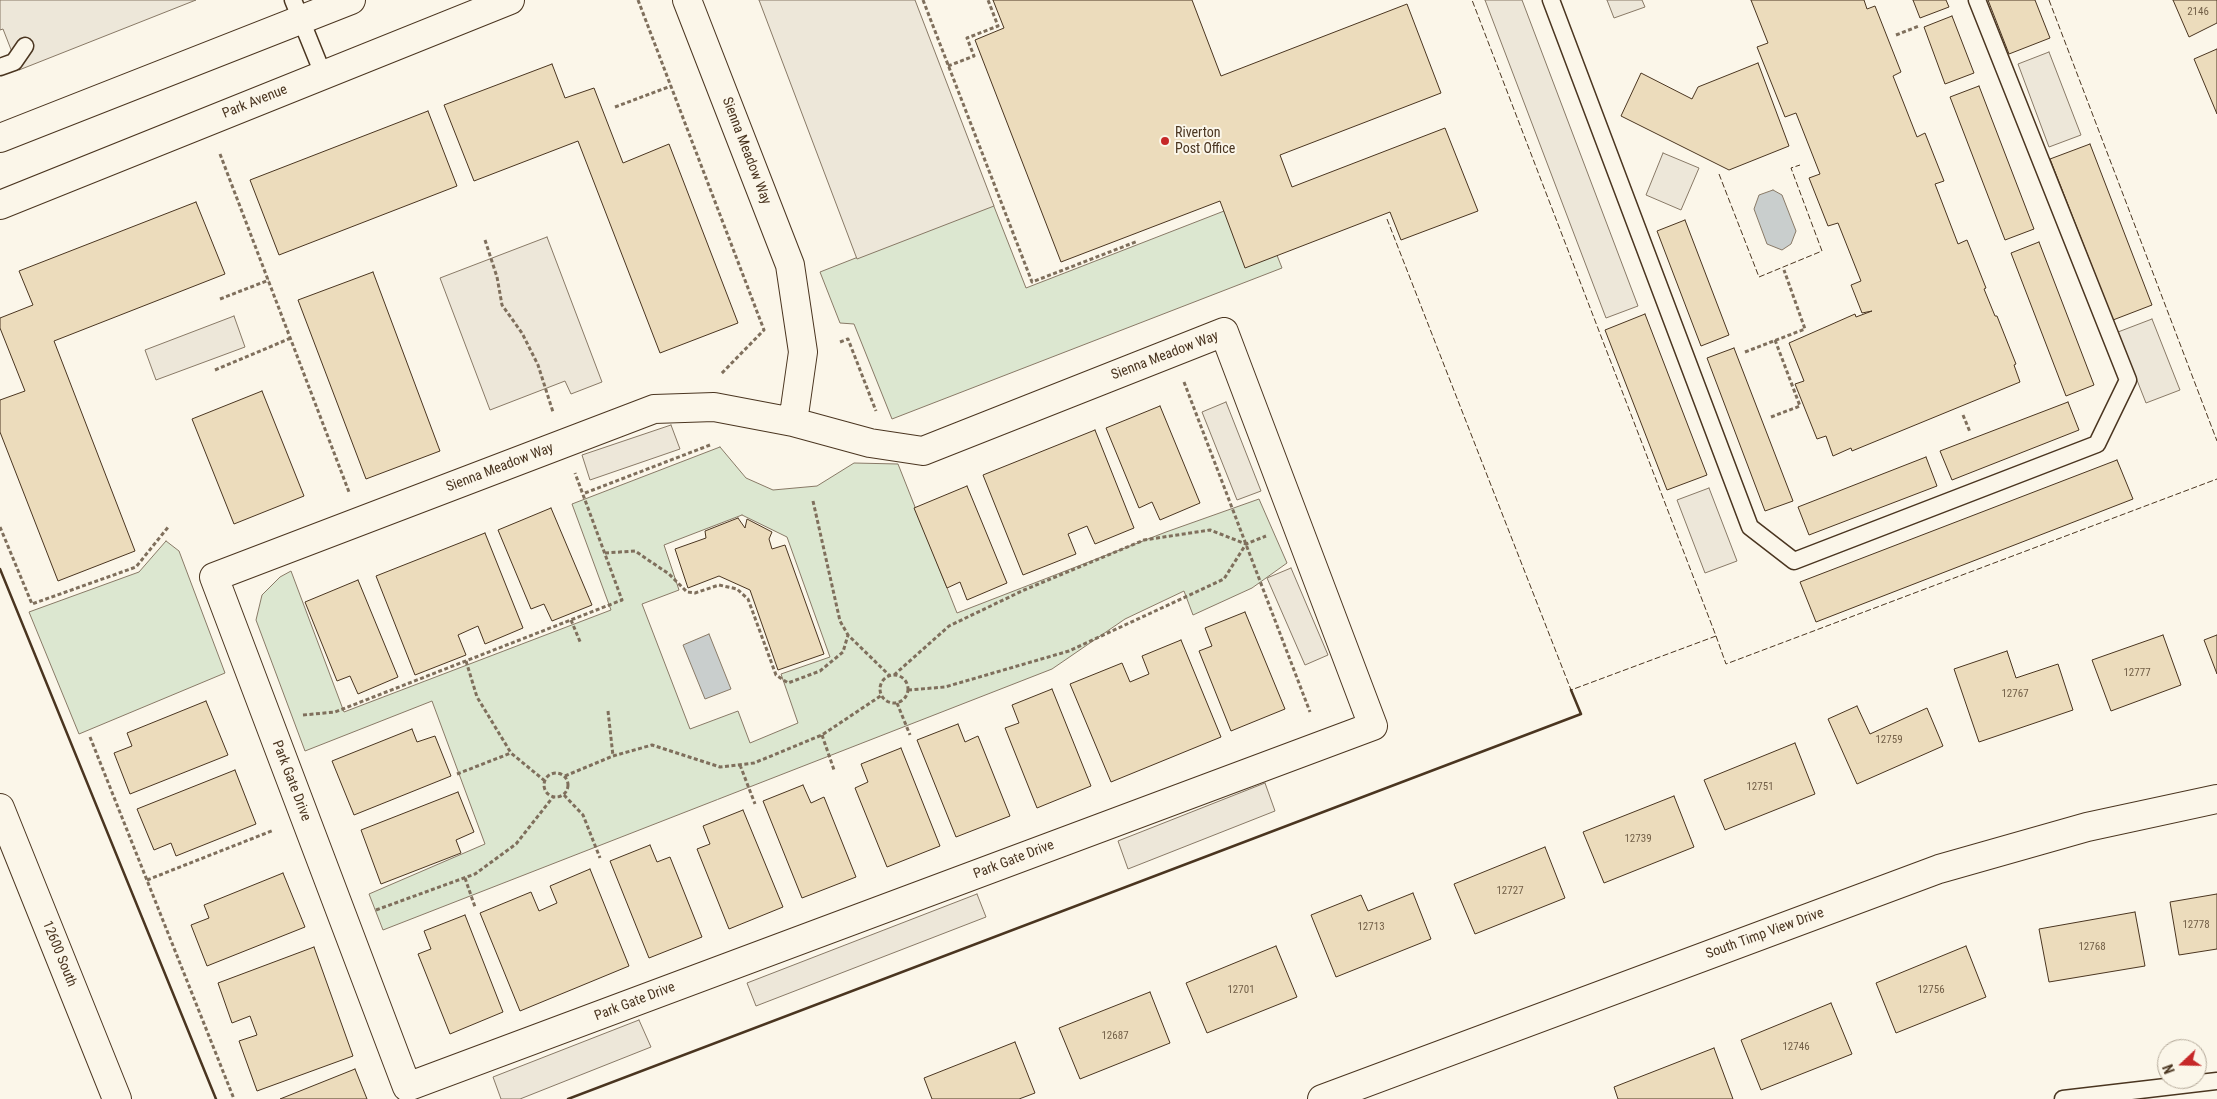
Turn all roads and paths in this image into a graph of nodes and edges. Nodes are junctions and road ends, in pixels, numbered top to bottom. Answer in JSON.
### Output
{"nodes":[{"id":1,"x":350,"y":0,"type":"edge"},
{"id":2,"x":510,"y":0,"type":"edge"},
{"id":3,"x":638,"y":0,"type":"edge"},
{"id":4,"x":687,"y":0,"type":"edge"},
{"id":5,"x":922,"y":0,"type":"edge"},
{"id":6,"x":988,"y":0,"type":"edge"},
{"id":7,"x":1551,"y":0,"type":"edge"},
{"id":8,"x":1977,"y":0,"type":"edge"},
{"id":9,"x":297,"y":10,"type":"edge"},
{"id":10,"x":1919,"y":26,"type":"dead end"},
{"id":11,"x":1896,"y":35,"type":"dead end"},
{"id":12,"x":25,"y":46,"type":"dead end"},
{"id":13,"x":948,"y":66,"type":"junction"},
{"id":14,"x":0,"y":67,"type":"edge"},
{"id":15,"x":323,"y":74,"type":"junction"},
{"id":16,"x":671,"y":86,"type":"junction"},
{"id":17,"x":615,"y":107,"type":"dead end"},
{"id":18,"x":0,"y":138,"type":"edge"},
{"id":19,"x":220,"y":154,"type":"dead end"},
{"id":20,"x":0,"y":205,"type":"edge"},
{"id":21,"x":484,"y":240,"type":"dead end"},
{"id":22,"x":1138,"y":241,"type":"dead end"},
{"id":23,"x":1784,"y":270,"type":"dead end"},
{"id":24,"x":269,"y":280,"type":"junction"},
{"id":25,"x":220,"y":299,"type":"dead end"},
{"id":26,"x":291,"y":338,"type":"junction"},
{"id":27,"x":1775,"y":340,"type":"junction"},
{"id":28,"x":840,"y":342,"type":"dead end"},
{"id":29,"x":1745,"y":352,"type":"dead end"},
{"id":30,"x":215,"y":370,"type":"dead end"},
{"id":31,"x":717,"y":378,"type":"dead end"},
{"id":32,"x":1182,"y":379,"type":"dead end"},
{"id":33,"x":1963,"y":415,"type":"dead end"},
{"id":34,"x":878,"y":416,"type":"dead end"},
{"id":35,"x":1771,"y":417,"type":"dead end"},
{"id":36,"x":555,"y":420,"type":"dead end"},
{"id":37,"x":793,"y":422,"type":"junction"},
{"id":38,"x":1970,"y":432,"type":"dead end"},
{"id":39,"x":710,"y":445,"type":"dead end"},
{"id":40,"x":573,"y":466,"type":"dead end"},
{"id":41,"x":585,"y":493,"type":"dead end"},
{"id":42,"x":351,"y":496,"type":"dead end"},
{"id":43,"x":812,"y":501,"type":"dead end"},
{"id":44,"x":169,"y":526,"type":"dead end"},
{"id":45,"x":0,"y":527,"type":"edge"},
{"id":46,"x":1246,"y":544,"type":"junction"},
{"id":47,"x":605,"y":553,"type":"junction"},
{"id":48,"x":214,"y":577,"type":"joint"},
{"id":49,"x":571,"y":620,"type":"junction"},
{"id":50,"x":848,"y":635,"type":"junction"},
{"id":51,"x":581,"y":644,"type":"dead end"},
{"id":52,"x":466,"y":661,"type":"junction"},
{"id":53,"x":892,"y":676,"type":"junction"},
{"id":54,"x":908,"y":690,"type":"junction"},
{"id":55,"x":882,"y":695,"type":"junction"},
{"id":56,"x":897,"y":703,"type":"junction"},
{"id":57,"x":608,"y":711,"type":"dead end"},
{"id":58,"x":1310,"y":712,"type":"dead end"},
{"id":59,"x":297,"y":716,"type":"dead end"},
{"id":60,"x":1373,"y":726,"type":"joint"},
{"id":61,"x":822,"y":735,"type":"junction"},
{"id":62,"x":910,"y":735,"type":"dead end"},
{"id":63,"x":90,"y":737,"type":"dead end"},
{"id":64,"x":511,"y":753,"type":"junction"},
{"id":65,"x":613,"y":756,"type":"junction"},
{"id":66,"x":740,"y":765,"type":"junction"},
{"id":67,"x":834,"y":770,"type":"dead end"},
{"id":68,"x":457,"y":774,"type":"dead end"},
{"id":69,"x":565,"y":776,"type":"junction"},
{"id":70,"x":545,"y":781,"type":"junction"},
{"id":71,"x":564,"y":794,"type":"junction"},
{"id":72,"x":553,"y":797,"type":"junction"},
{"id":73,"x":2217,"y":799,"type":"edge"},
{"id":74,"x":755,"y":804,"type":"dead end"},
{"id":75,"x":306,"y":818,"type":"junction"},
{"id":76,"x":3,"y":824,"type":"edge"},
{"id":77,"x":600,"y":858,"type":"dead end"},
{"id":78,"x":464,"y":878,"type":"junction"},
{"id":79,"x":147,"y":880,"type":"junction"},
{"id":80,"x":475,"y":907,"type":"dead end"},
{"id":81,"x":369,"y":913,"type":"dead end"},
{"id":82,"x":2217,"y":1081,"type":"edge"},
{"id":83,"x":117,"y":1099,"type":"edge"},
{"id":84,"x":234,"y":1099,"type":"edge"},
{"id":85,"x":1322,"y":1099,"type":"edge"},
{"id":86,"x":2063,"y":1099,"type":"edge"}],
"edges":[{"from":1,"to":9,"type":"street"},
{"from":2,"to":15,"type":"street","name":"Park Avenue"},
{"from":3,"to":16,"type":"path"},
{"from":4,"to":37,"type":"street","name":"Sienna Meadow Way"},
{"from":5,"to":13,"type":"path"},
{"from":6,"to":13,"type":"path"},
{"from":7,"to":8,"type":"lane"},
{"from":9,"to":15,"type":"lane"},
{"from":9,"to":18,"type":"street"},
{"from":10,"to":11,"type":"path"},
{"from":12,"to":14,"type":"lane"},
{"from":13,"to":22,"type":"path"},
{"from":15,"to":20,"type":"street","name":"Park Avenue"},
{"from":16,"to":17,"type":"path"},
{"from":16,"to":31,"type":"path"},
{"from":19,"to":24,"type":"path"},
{"from":21,"to":36,"type":"path"},
{"from":23,"to":27,"type":"path"},
{"from":24,"to":25,"type":"path"},
{"from":24,"to":26,"type":"path"},
{"from":26,"to":30,"type":"path"},
{"from":26,"to":42,"type":"path"},
{"from":27,"to":29,"type":"path"},
{"from":27,"to":35,"type":"path"},
{"from":28,"to":34,"type":"path"},
{"from":32,"to":46,"type":"path"},
{"from":33,"to":38,"type":"path"},
{"from":37,"to":48,"type":"street","name":"Sienna Meadow Way"},
{"from":37,"to":60,"type":"street","name":"Sienna Meadow Way"},
{"from":39,"to":41,"type":"path"},
{"from":40,"to":47,"type":"path"},
{"from":43,"to":50,"type":"path"},
{"from":44,"to":45,"type":"path"},
{"from":46,"to":53,"type":"path"},
{"from":46,"to":54,"type":"path"},
{"from":46,"to":58,"type":"path"},
{"from":47,"to":49,"type":"path"},
{"from":47,"to":50,"type":"path"},
{"from":48,"to":75,"type":"street","name":"Park Gate Drive"},
{"from":49,"to":51,"type":"path"},
{"from":49,"to":52,"type":"path"},
{"from":50,"to":53,"type":"path"},
{"from":52,"to":59,"type":"path"},
{"from":52,"to":64,"type":"path"},
{"from":53,"to":54,"type":"path"},
{"from":53,"to":55,"type":"path"},
{"from":54,"to":56,"type":"path"},
{"from":55,"to":56,"type":"path"},
{"from":55,"to":61,"type":"path"},
{"from":56,"to":62,"type":"path"},
{"from":57,"to":65,"type":"path"},
{"from":60,"to":75,"type":"street","name":"Park Gate Drive"},
{"from":61,"to":66,"type":"path"},
{"from":61,"to":67,"type":"path"},
{"from":63,"to":79,"type":"path"},
{"from":64,"to":68,"type":"path"},
{"from":64,"to":70,"type":"path"},
{"from":65,"to":66,"type":"path"},
{"from":65,"to":69,"type":"path"},
{"from":66,"to":74,"type":"path"},
{"from":69,"to":70,"type":"path"},
{"from":69,"to":71,"type":"path"},
{"from":70,"to":72,"type":"path"},
{"from":71,"to":72,"type":"path"},
{"from":71,"to":77,"type":"path"},
{"from":72,"to":78,"type":"path"},
{"from":73,"to":85,"type":"street","name":"South Timp View Drive"},
{"from":75,"to":79,"type":"path"},
{"from":76,"to":83,"type":"street","name":"12600 South"},
{"from":78,"to":80,"type":"path"},
{"from":78,"to":81,"type":"path"},
{"from":79,"to":84,"type":"path"},
{"from":82,"to":86,"type":"lane"}]}
